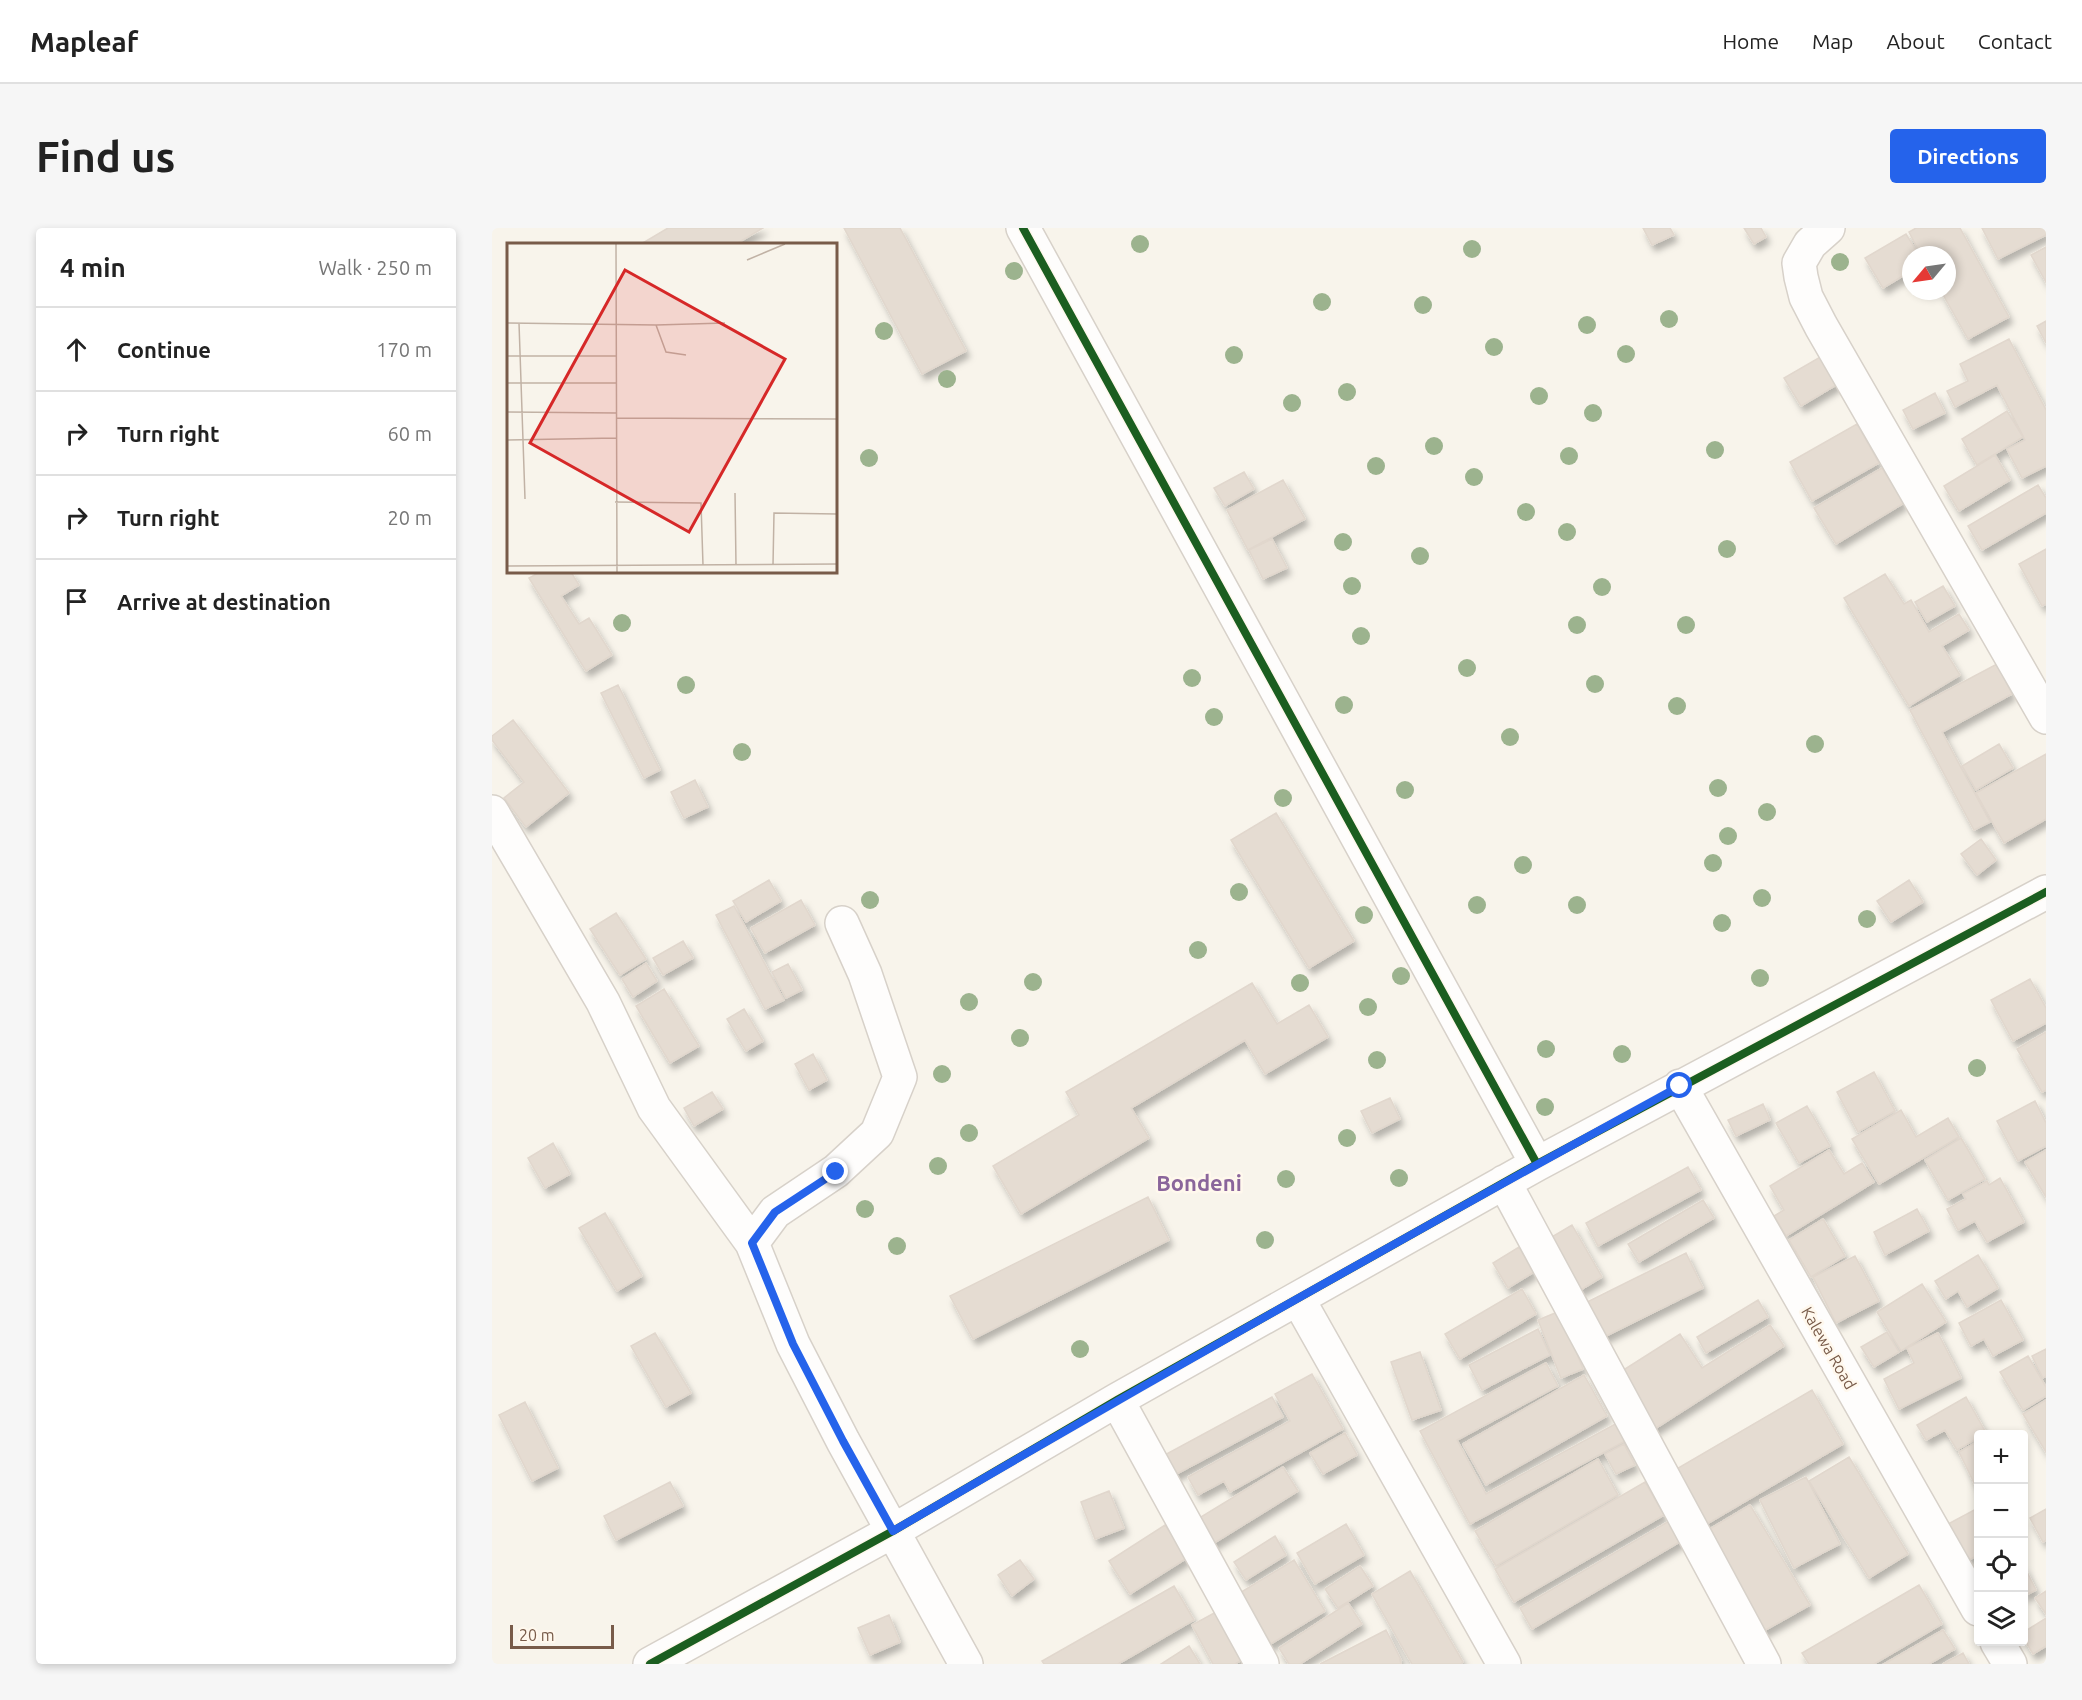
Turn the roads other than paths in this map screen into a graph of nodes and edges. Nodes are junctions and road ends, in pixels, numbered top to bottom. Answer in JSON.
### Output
{"nodes":[{"id":1,"x":1023,"y":228,"type":"edge"},
{"id":2,"x":1828,"y":228,"type":"edge"},
{"id":3,"x":2046,"y":717,"type":"edge"},
{"id":4,"x":492,"y":812,"type":"edge"},
{"id":5,"x":2046,"y":892,"type":"edge"},
{"id":6,"x":842,"y":923,"type":"dead end"},
{"id":7,"x":1680,"y":1086,"type":"junction"},
{"id":8,"x":1537,"y":1164,"type":"junction"},
{"id":9,"x":1504,"y":1182,"type":"junction"},
{"id":10,"x":752,"y":1243,"type":"junction"},
{"id":11,"x":1298,"y":1299,"type":"junction"},
{"id":12,"x":1117,"y":1400,"type":"junction"},
{"id":13,"x":893,"y":1531,"type":"junction"},
{"id":14,"x":1974,"y":1602,"type":"edge"},
{"id":15,"x":2000,"y":1646,"type":"edge"},
{"id":16,"x":650,"y":1664,"type":"edge"},
{"id":17,"x":966,"y":1664,"type":"edge"},
{"id":18,"x":1262,"y":1664,"type":"edge"},
{"id":19,"x":1504,"y":1664,"type":"edge"},
{"id":20,"x":1764,"y":1664,"type":"edge"},
{"id":21,"x":2010,"y":1664,"type":"edge"}],
"edges":[{"from":1,"to":8,"type":"street"},
{"from":2,"to":3,"type":"street"},
{"from":4,"to":10,"type":"street"},
{"from":5,"to":7,"type":"street"},
{"from":6,"to":10,"type":"street"},
{"from":7,"to":8,"type":"street"},
{"from":7,"to":14,"type":"street","name":"Kalewa Road"},
{"from":8,"to":9,"type":"street"},
{"from":9,"to":11,"type":"street"},
{"from":9,"to":20,"type":"street"},
{"from":10,"to":13,"type":"street"},
{"from":11,"to":12,"type":"street"},
{"from":11,"to":19,"type":"street"},
{"from":12,"to":13,"type":"street"},
{"from":12,"to":18,"type":"street"},
{"from":13,"to":16,"type":"street"},
{"from":13,"to":17,"type":"street"},
{"from":15,"to":21,"type":"street"}]}
